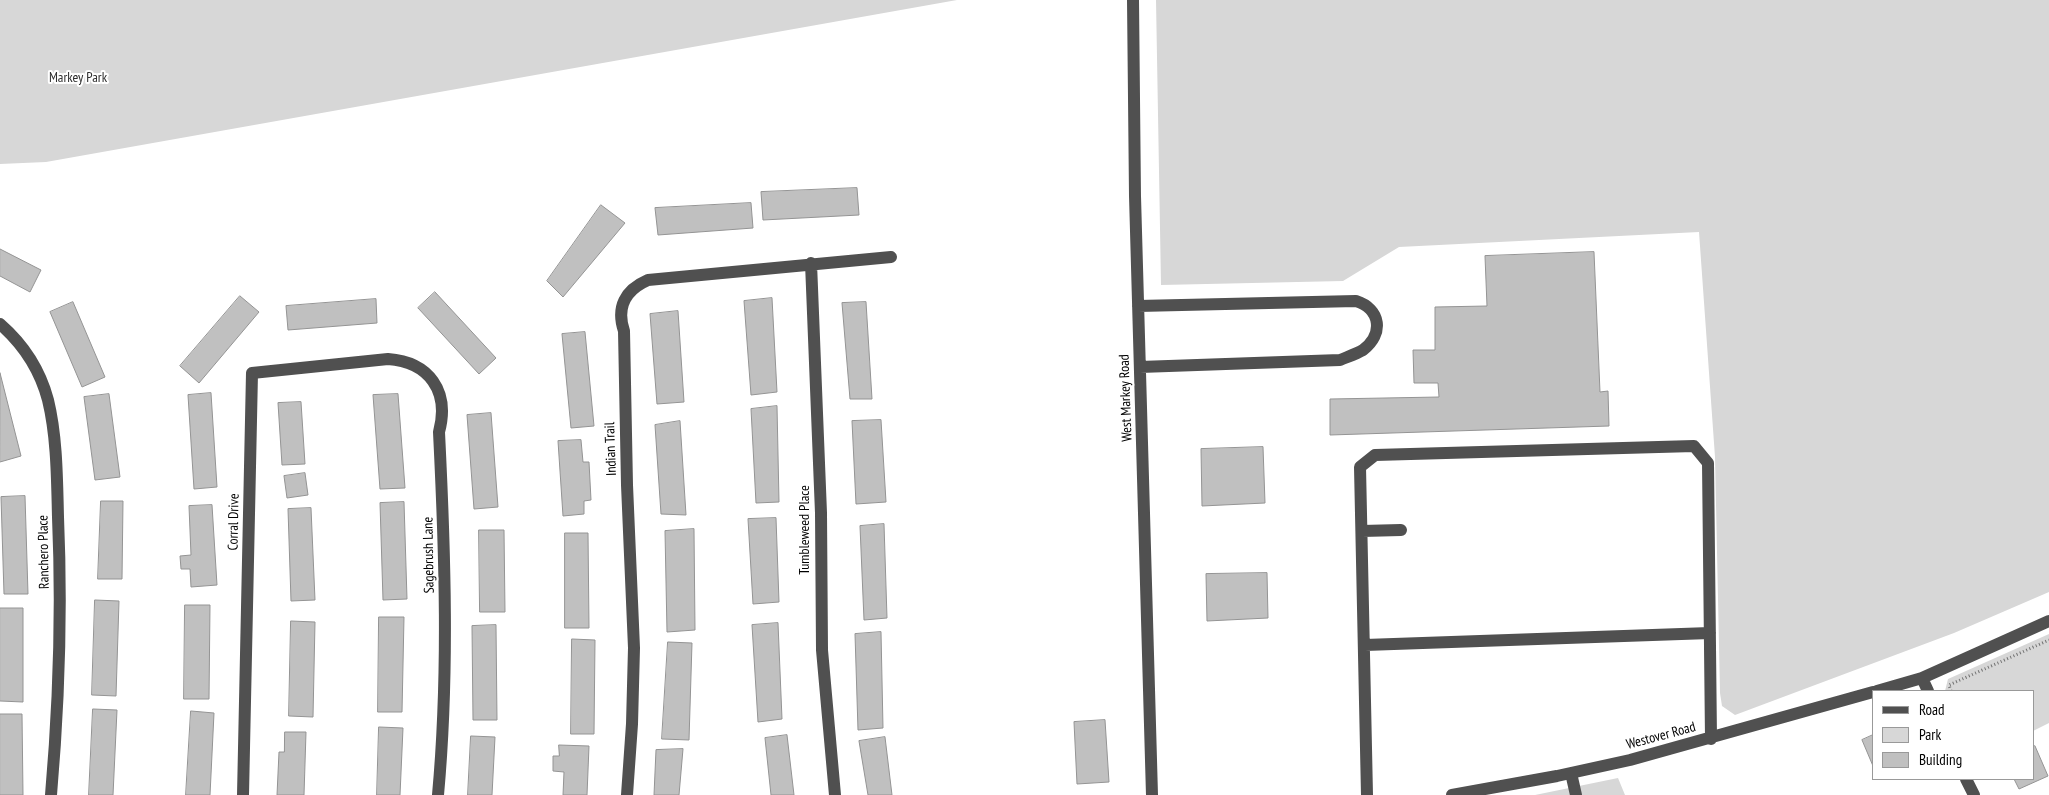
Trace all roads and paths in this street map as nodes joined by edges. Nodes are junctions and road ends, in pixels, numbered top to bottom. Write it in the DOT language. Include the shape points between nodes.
graph roads {
  1 [pos="1133,0"];
  2 [pos="891,257"];
  3 [pos="811,264"];
  4 [pos="1138,306"];
  5 [pos="0,324"];
  6 [pos="375,360"];
  7 [pos="1140,367"];
  8 [pos="1401,530"];
  9 [pos="1362,531"];
  10 [pos="2049,621"];
  11 [pos="1710,633"];
  12 [pos="2049,640"];
  13 [pos="1365,645"];
  14 [pos="1922,678"];
  15 [pos="1880,690"];
  16 [pos="1928,690"];
  17 [pos="1951,690"];
  18 [pos="1872,692"];
  19 [pos="1711,739"];
  20 [pos="1571,773"];
  21 [pos="1966,780"];
  22 [pos="51,795"];
  23 [pos="243,795"];
  24 [pos="438,795"];
  25 [pos="627,795"];
  26 [pos="835,795"];
  27 [pos="1152,795"];
  28 [pos="1367,795"];
  29 [pos="1452,795"];
  30 [pos="1576,795"];
  31 [pos="1974,795"];
  1 -- 4 [label="street, West Markey Road"];
  2 -- 3 [label="street, Indian Trail"];
  3 -- 25 [label="street, Indian Trail" via="648,280 636,285 624,299 620,320 624,331 626,485 634,648"];
  3 -- 26 [label="street, Tumbleweed Place" via="821,513 822,650"];
  4 -- 7 [label="street, West Markey Road"];
  4 -- 7 [label="street" via="1356,301 1367,305 1377,319 1376,333 1363,350 1340,360"];
  5 -- 22 [label="street, Ranchero Place" via="26,351 39,374 52,420 60,632"];
  6 -- 23 [label="street, Corral Drive" via="252,373"];
  6 -- 24 [label="street, Sagebrush Lane" via="402,360 418,366 429,376 442,402 439,432 445,615"];
  7 -- 27 [label="street, West Markey Road"];
  8 -- 9 [label="street"];
  9 -- 11 [label="street" via="1360,467 1375,455 1694,446 1708,463"];
  9 -- 13 [label="street"];
  10 -- 14 [label="street"];
  11 -- 13 [label="street"];
  11 -- 19 [label="street"];
  12 -- 17 [label="path" via="1949,685"];
  13 -- 28 [label="street"];
  14 -- 15 [label="street"];
  14 -- 16 [label="street"];
  18 -- 19 [label="street, Westover Road"];
  19 -- 20 [label="street, Westover Road"];
  20 -- 29 [label="street, Westover Road"];
  20 -- 30 [label="street"];
  21 -- 31 [label="street"];
}
